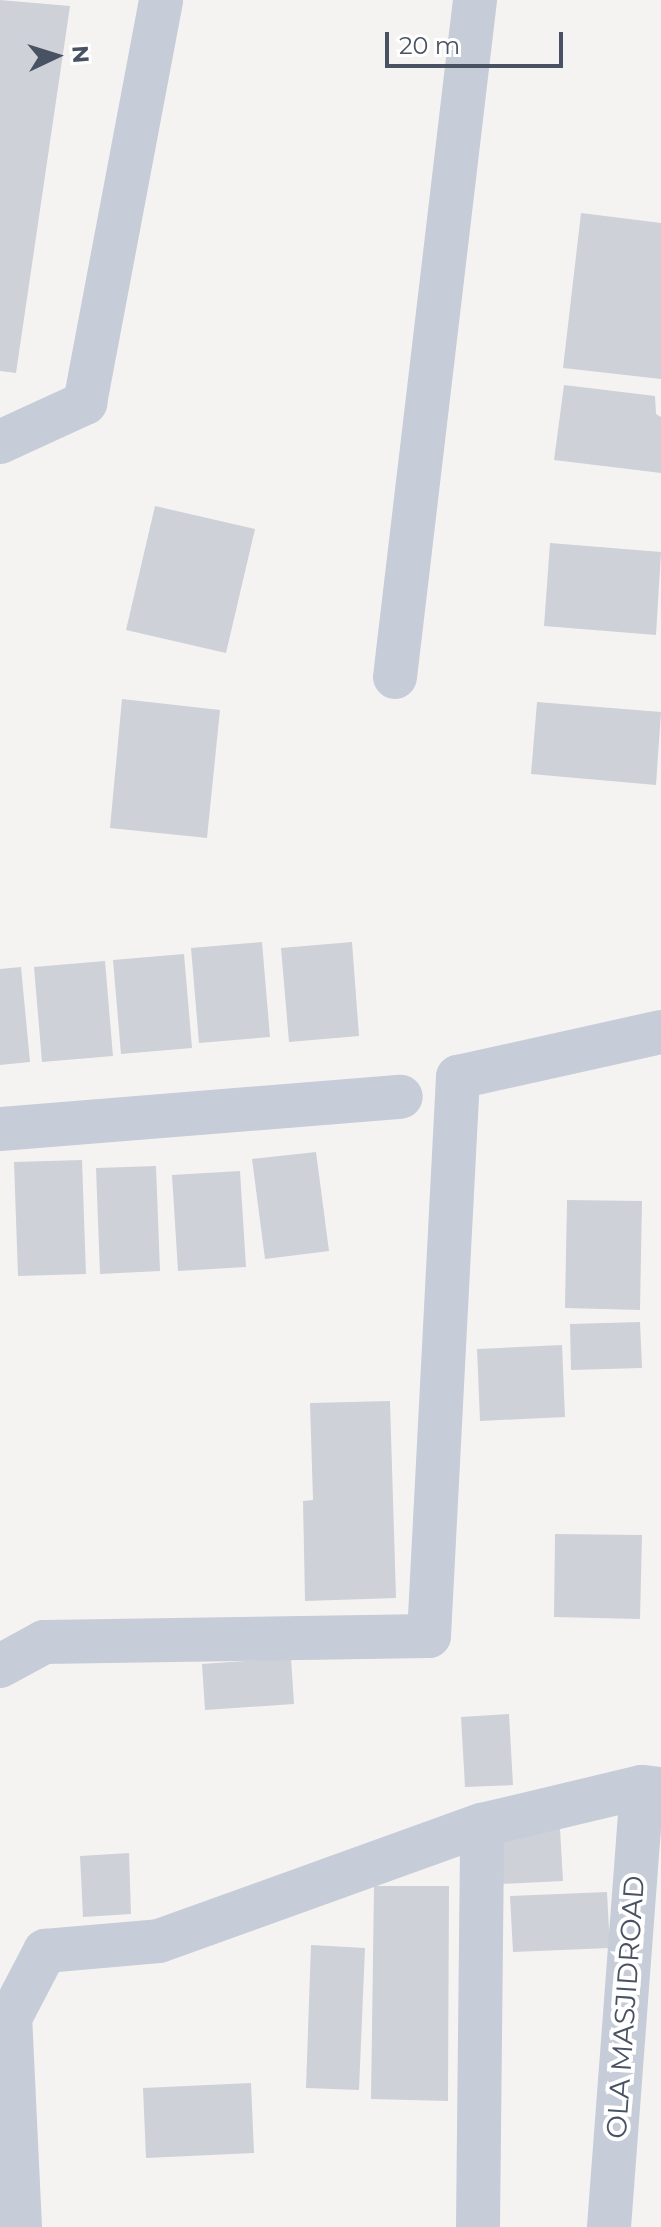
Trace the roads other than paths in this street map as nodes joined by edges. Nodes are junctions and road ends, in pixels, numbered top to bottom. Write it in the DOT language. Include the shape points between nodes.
graph roads {
  1 [pos="161,0"];
  2 [pos="475,0"];
  3 [pos="0,442"];
  4 [pos="395,677"];
  5 [pos="661,1032"];
  6 [pos="401,1097"];
  7 [pos="0,1129"];
  8 [pos="0,1666"];
  9 [pos="652,1788"];
  10 [pos="482,1825"];
  11 [pos="10,2001"];
  12 [pos="20,2227"];
  13 [pos="478,2227"];
  14 [pos="609,2227"];
  1 -- 3 [label="street" via="85,403"];
  2 -- 4 [label="street"];
  5 -- 8 [label="street" via="458,1077 429,1636 44,1642"];
  6 -- 7 [label="street"];
  9 -- 10 [label="street"];
  9 -- 14 [label="street, OLA MASJIDROAD"];
  10 -- 11 [label="street" via="159,1941 45,1951"];
  10 -- 13 [label="street"];
  11 -- 12 [label="street"];
}
